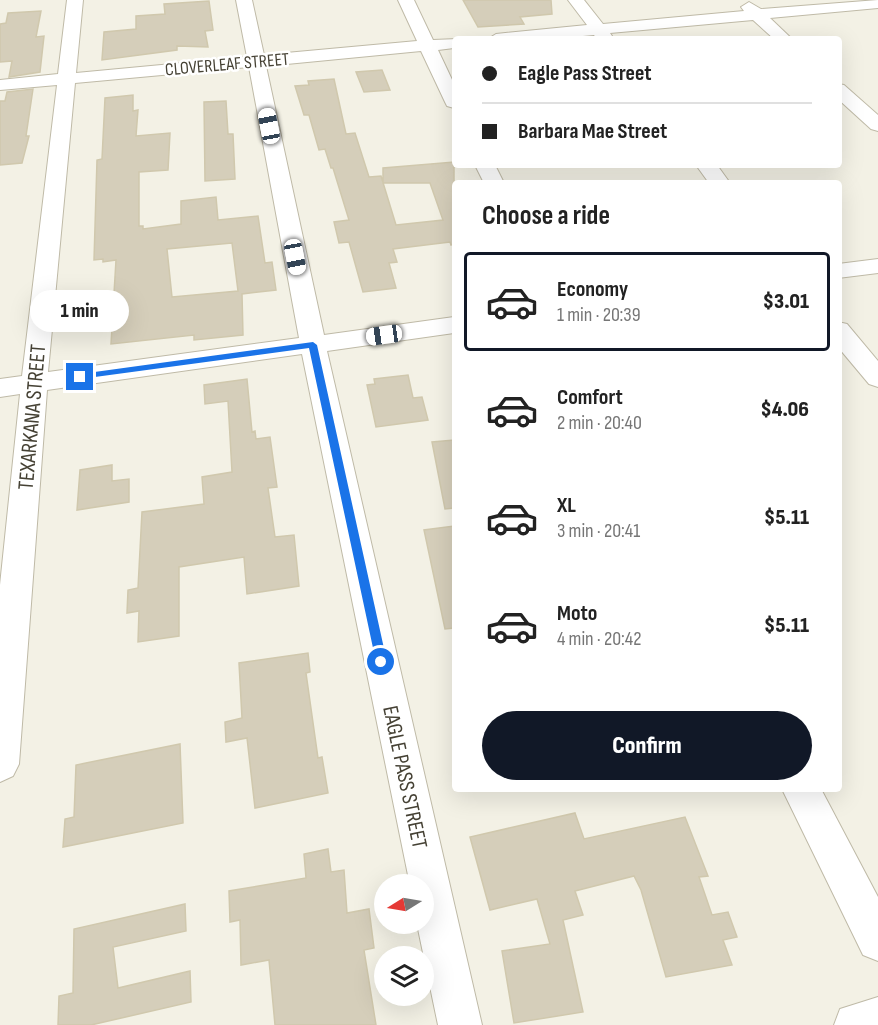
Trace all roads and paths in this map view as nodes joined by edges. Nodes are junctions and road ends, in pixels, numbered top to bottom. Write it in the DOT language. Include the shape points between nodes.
graph roads {
  1 [pos="75,0"];
  2 [pos="244,0"];
  3 [pos="406,0"];
  4 [pos="576,0"];
  5 [pos="742,0"];
  6 [pos="878,3"];
  7 [pos="757,14"];
  8 [pos="602,35"];
  9 [pos="576,36"];
  10 [pos="781,36"];
  11 [pos="452,43"];
  12 [pos="427,45"];
  13 [pos="256,61"];
  14 [pos="66,79"];
  15 [pos="0,85"];
  16 [pos="842,93"];
  17 [pos="452,98"];
  18 [pos="878,125"];
  19 [pos="708,168"];
  20 [pos="718,180"];
  21 [pos="878,266"];
  22 [pos="842,270"];
  23 [pos="452,325"];
  24 [pos="842,335"];
  25 [pos="313,345"];
  26 [pos="878,378"];
  27 [pos="34,383"];
  28 [pos="0,388"];
  29 [pos="0,764"];
  30 [pos="803,792"];
  31 [pos="878,940"];
  32 [pos="878,1019"];
  33 [pos="460,1025"];
  34 [pos="856,1025"];
  1 -- 14 [label="street, TEXARKANA STREET"];
  2 -- 13 [label="street, EAGLE PASS STREET"];
  3 -- 12 [label="street"];
  4 -- 8 [label="street"];
  5 -- 7 [label="street"];
  6 -- 7 [label="street"];
  7 -- 8 [label="street"];
  7 -- 10 [label="street"];
  8 -- 9 [label="street"];
  11 -- 12 [label="street, CLOVERLEAF STREET"];
  12 -- 13 [label="street, CLOVERLEAF STREET"];
  12 -- 17 [label="street"];
  13 -- 14 [label="street, CLOVERLEAF STREET"];
  13 -- 25 [label="street, EAGLE PASS STREET"];
  14 -- 15 [label="street, CLOVERLEAF STREET"];
  14 -- 27 [label="street, TEXARKANA STREET"];
  16 -- 18 [label="street"];
  19 -- 20 [label="street"];
  21 -- 22 [label="street"];
  23 -- 25 [label="street"];
  24 -- 26 [label="street"];
  25 -- 27 [label="street"];
  25 -- 33 [label="street, EAGLE PASS STREET"];
  27 -- 28 [label="street"];
  27 -- 29 [label="street, TEXARKANA STREET"];
  30 -- 31 [label="street"];
  32 -- 34 [label="street"];
}
